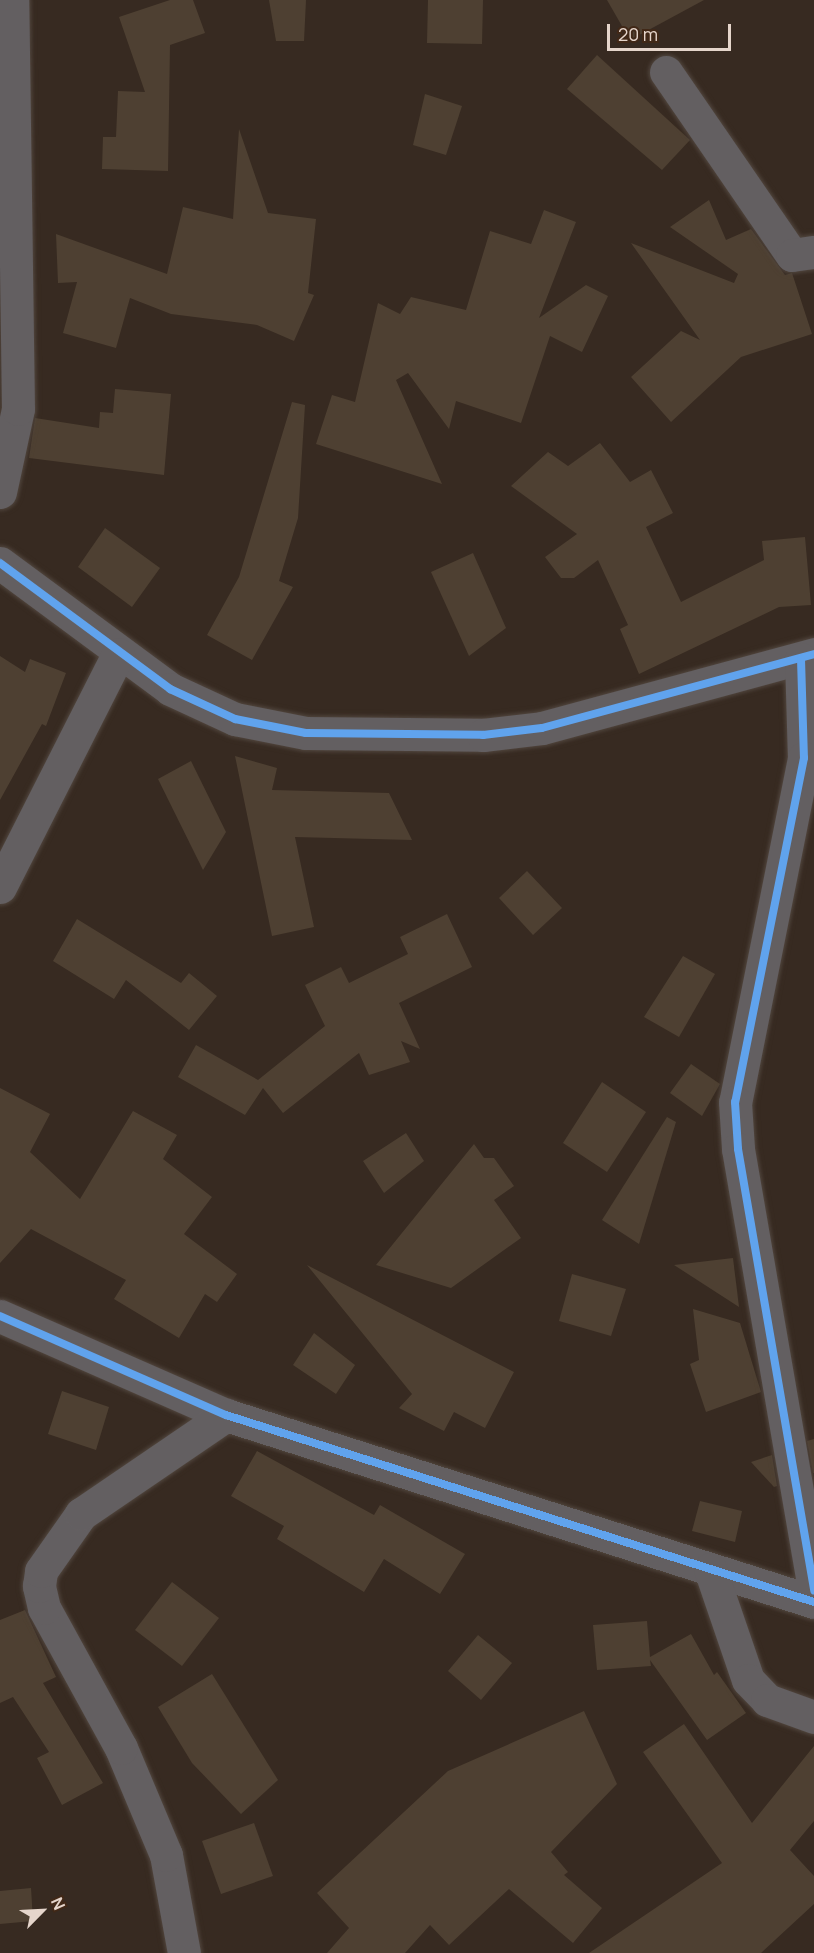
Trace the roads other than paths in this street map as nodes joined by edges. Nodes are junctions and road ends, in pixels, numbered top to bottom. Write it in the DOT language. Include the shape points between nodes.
graph roads {
  1 [pos="12,0"];
  2 [pos="666,72"];
  3 [pos="814,252"];
  4 [pos="0,492"];
  5 [pos="0,563"];
  6 [pos="118,654"];
  7 [pos="808,657"];
  8 [pos="0,887"];
  9 [pos="0,1316"];
  10 [pos="226,1415"];
  11 [pos="710,1569"];
  12 [pos="814,1590"];
  13 [pos="814,1602"];
  14 [pos="814,1718"];
  15 [pos="184,1953"];
  1 -- 4 [label="street" via="18,409"];
  2 -- 3 [label="street" via="792,255"];
  5 -- 6 [label="street"];
  6 -- 7 [label="street" via="170,689 235,718 306,733 459,734 542,728"];
  6 -- 8 [label="street"];
  7 -- 12 [label="street" via="804,758 735,1102 738,1149"];
  9 -- 10 [label="street"];
  10 -- 11 [label="street"];
  10 -- 15 [label="street" via="81,1514 41,1571 39,1586 44,1608 121,1748 166,1855"];
  11 -- 13 [label="street"];
  11 -- 14 [label="street" via="748,1680 767,1700"];
}
